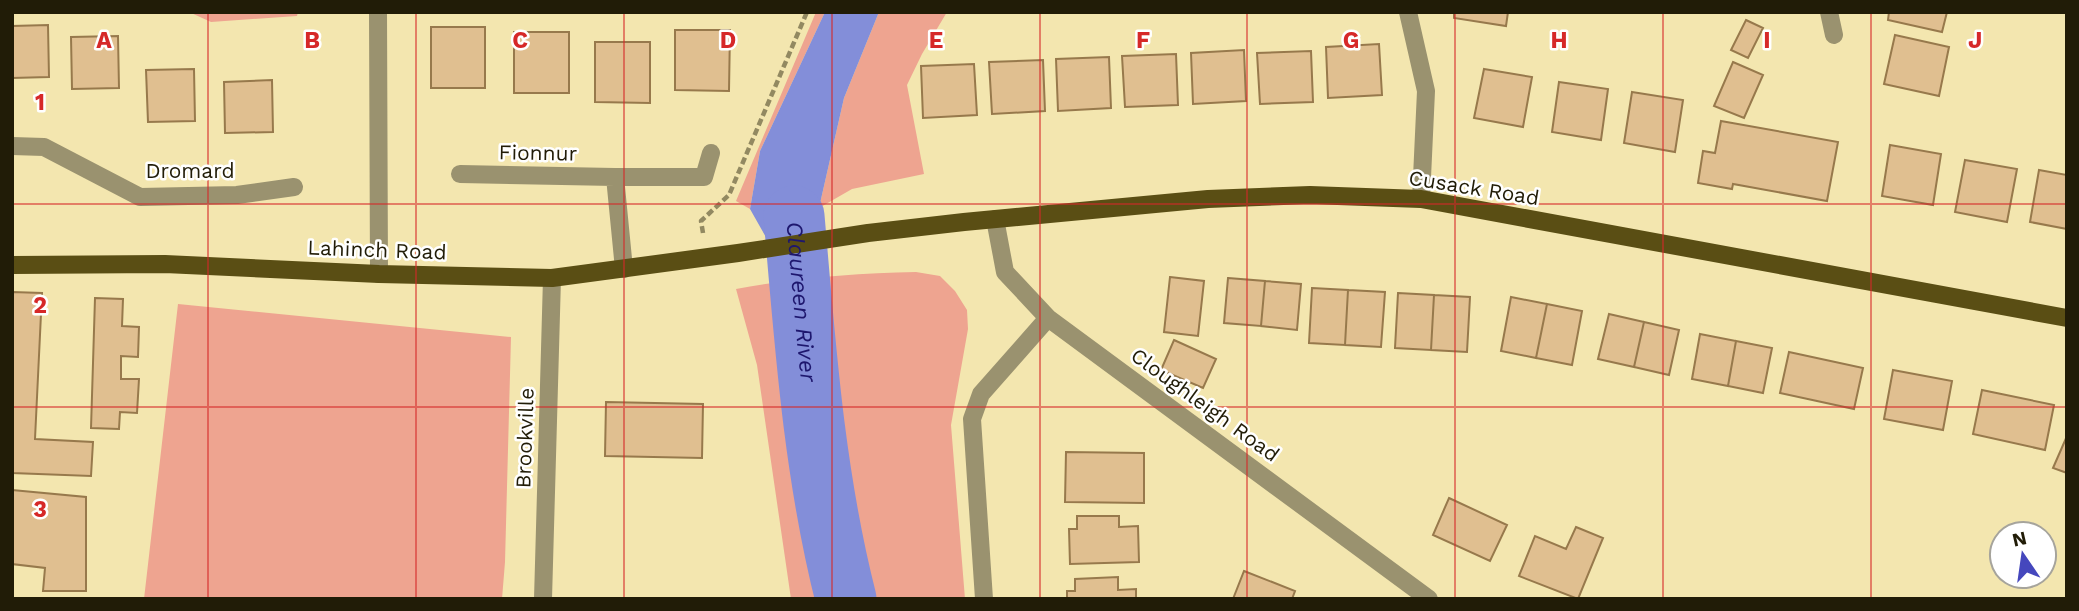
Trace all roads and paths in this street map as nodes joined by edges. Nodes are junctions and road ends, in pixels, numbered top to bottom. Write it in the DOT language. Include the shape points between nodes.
graph roads {
  1 [pos="378,12"];
  2 [pos="807,12"];
  3 [pos="1408,12"];
  4 [pos="1829,12"];
  5 [pos="1834,35"];
  6 [pos="12,146"];
  7 [pos="711,153"];
  8 [pos="460,174"];
  9 [pos="615,177"];
  10 [pos="295,187"];
  11 [pos="1421,199"];
  12 [pos="995,219"];
  13 [pos="738,253"];
  14 [pos="705,258"];
  15 [pos="12,265"];
  16 [pos="624,269"];
  17 [pos="379,274"];
  18 [pos="552,278"];
  19 [pos="1048,318"];
  20 [pos="2067,318"];
  21 [pos="543,599"];
  22 [pos="984,599"];
  23 [pos="1429,599"];
  1 -- 17 [label="street"];
  2 -- 14 [label="path" via="729,195 701,221"];
  3 -- 11 [label="street" via="1426,91"];
  4 -- 5 [label="street"];
  6 -- 10 [label="street, Dromard" via="44,146 140,197 237,195"];
  7 -- 9 [label="street, Fionnur" via="704,177"];
  8 -- 9 [label="street, Fionnur"];
  9 -- 16 [label="street"];
  11 -- 12 [label="main road, Cusack Road" via="1310,195 1208,199"];
  11 -- 20 [label="main road, Cusack Road"];
  12 -- 13 [label="main road, Cusack Road"];
  12 -- 19 [label="street, Cloughleigh Road" via="1005,272"];
  13 -- 14 [label="main road, Lahinch Road"];
  14 -- 16 [label="main road, Lahinch Road"];
  15 -- 17 [label="main road, Lahinch Road" via="164,264"];
  16 -- 18 [label="main road, Lahinch Road"];
  17 -- 18 [label="main road, Lahinch Road"];
  18 -- 21 [label="street, Brookville"];
  19 -- 22 [label="street" via="981,394 971,419"];
  19 -- 23 [label="street, Cloughleigh Road"];
}
